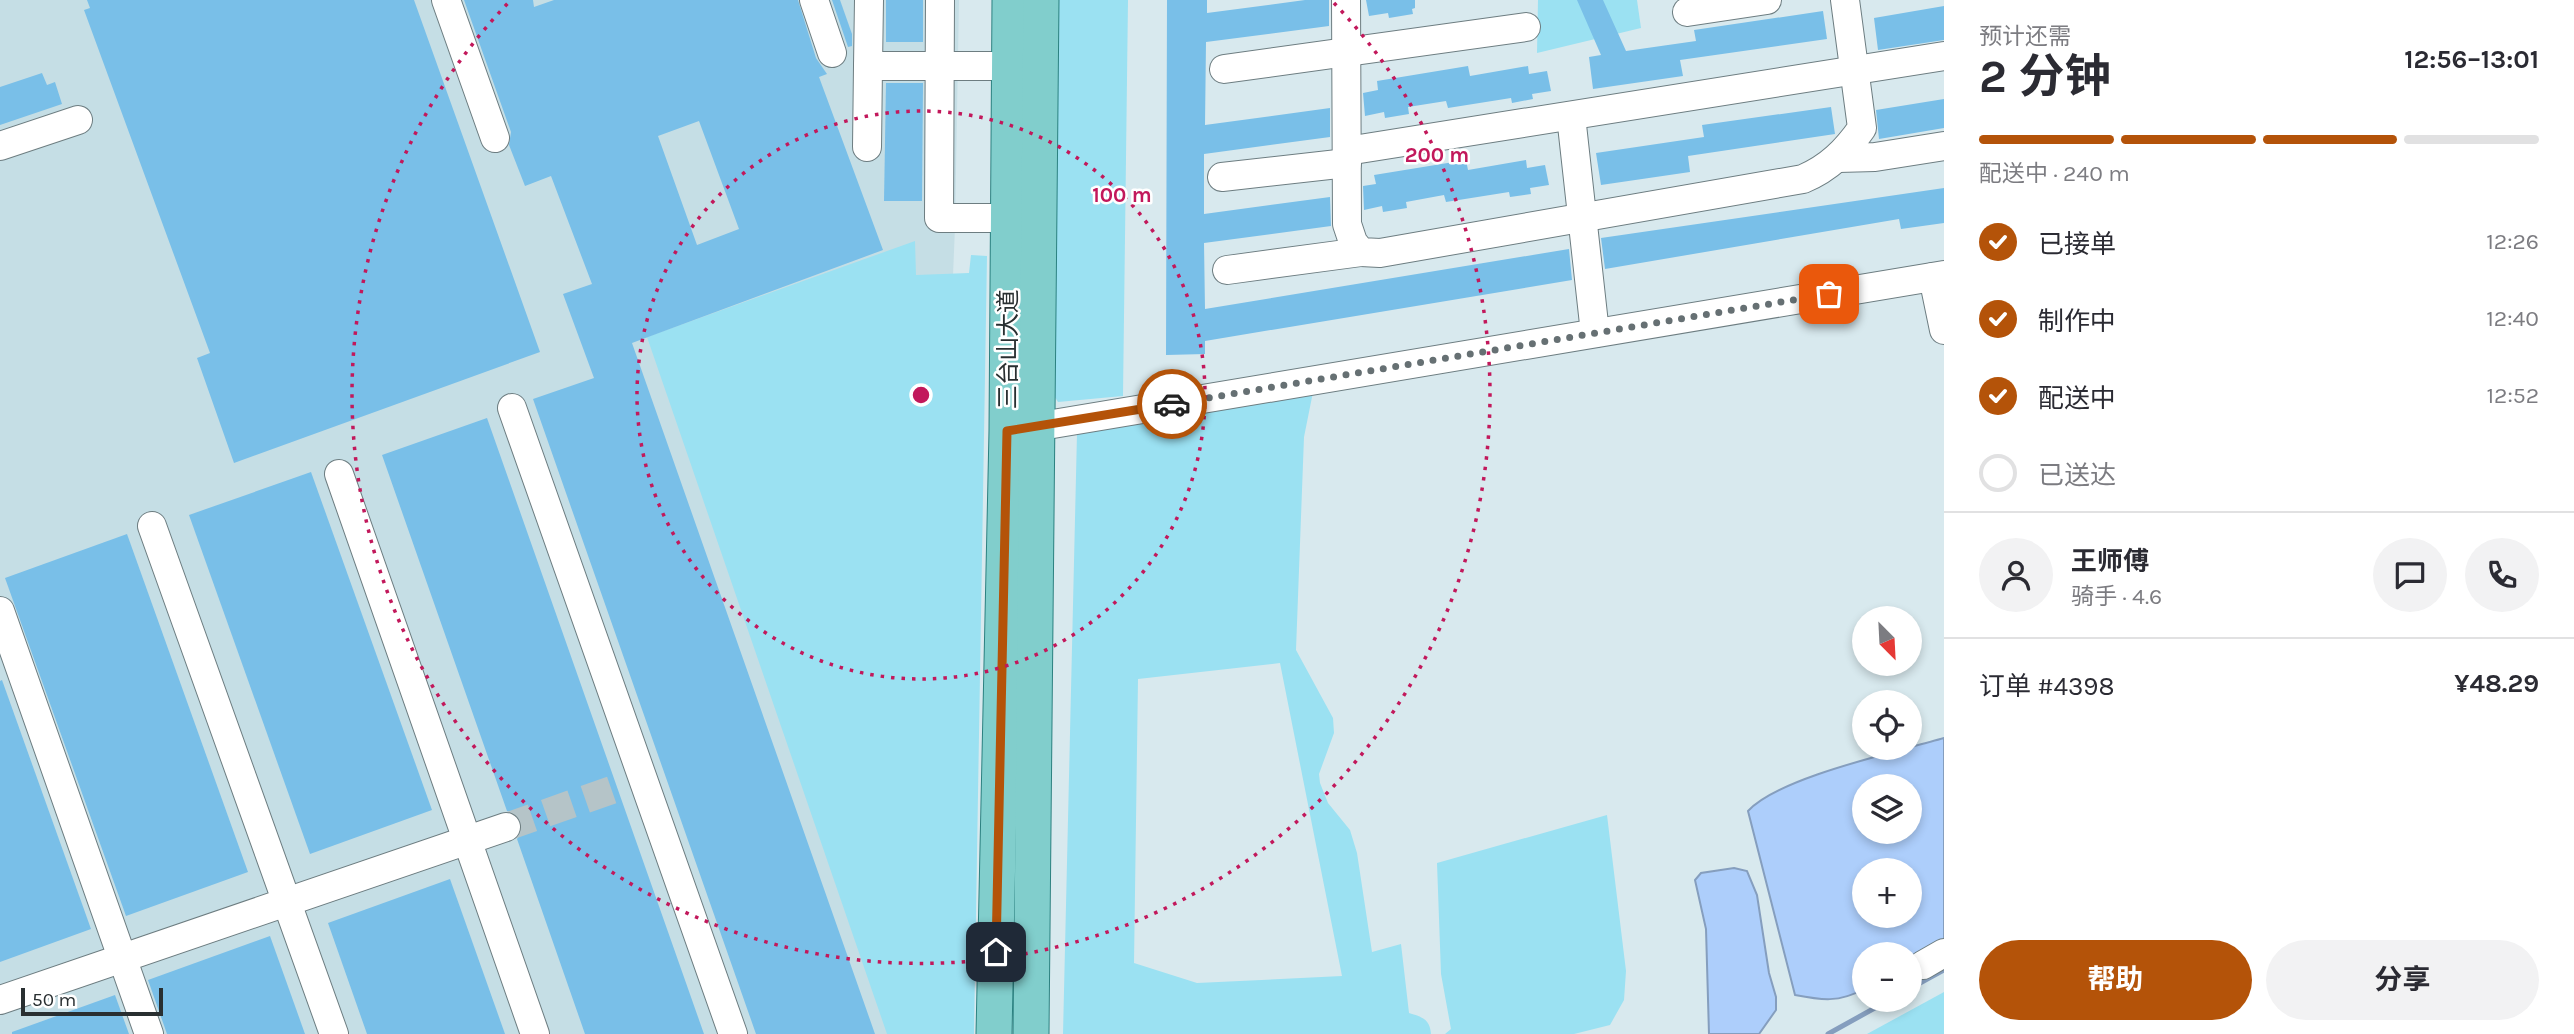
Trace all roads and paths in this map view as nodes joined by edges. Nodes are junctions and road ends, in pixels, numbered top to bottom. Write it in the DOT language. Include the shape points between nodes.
graph roads {
  1 [pos="446,0"];
  2 [pos="814,0"];
  3 [pos="869,0"];
  4 [pos="940,0"];
  5 [pos="1010,0"];
  6 [pos="1041,0"];
  7 [pos="1346,0"];
  8 [pos="1767,0"];
  9 [pos="1845,0"];
  10 [pos="1687,12"];
  11 [pos="1526,27"];
  12 [pos="832,52"];
  13 [pos="1346,52"];
  14 [pos="1944,56"];
  15 [pos="868,66"];
  16 [pos="1025,66"];
  17 [pos="940,67"];
  18 [pos="1224,69"];
  19 [pos="1854,70"];
  20 [pos="1571,116"];
  21 [pos="78,120"];
  22 [pos="495,138"];
  23 [pos="0,146"];
  24 [pos="1944,146"];
  25 [pos="867,148"];
  26 [pos="1347,157"];
  27 [pos="1838,158"];
  28 [pos="1222,177"];
  29 [pos="1024,218"];
  30 [pos="1582,218"];
  31 [pos="1362,252"];
  32 [pos="1227,270"];
  33 [pos="1939,276"];
  34 [pos="1944,330"];
  35 [pos="1595,333"];
  36 [pos="512,408"];
  37 [pos="1022,429"];
  38 [pos="338,474"];
  39 [pos="152,526"];
  40 [pos="0,611"];
  41 [pos="506,827"];
  42 [pos="467,840"];
  43 [pos="286,902"];
  44 [pos="122,958"];
  45 [pos="0,1000"];
  46 [pos="149,1034"];
  47 [pos="334,1034"];
  48 [pos="535,1034"];
  49 [pos="733,1034"];
  50 [pos="994,1034"];
  51 [pos="1031,1034"];
  1 -- 22 [label="street"];
  2 -- 12 [label="street"];
  3 -- 15 [label="street"];
  4 -- 17 [label="street"];
  5 -- 16 [label="main road, 三台山大道"];
  6 -- 16 [label="main road, 三台山大道"];
  7 -- 13 [label="street"];
  8 -- 10 [label="street"];
  9 -- 19 [label="street"];
  11 -- 13 [label="street"];
  13 -- 18 [label="street"];
  13 -- 26 [label="street"];
  14 -- 19 [label="street"];
  15 -- 17 [label="street"];
  15 -- 25 [label="street"];
  16 -- 17 [label="street"];
  16 -- 29 [label="main road, 三台山大道"];
  17 -- 29 [label="street" via="939,218"];
  19 -- 20 [label="street"];
  19 -- 27 [label="street" via="1862,128"];
  20 -- 26 [label="street"];
  20 -- 30 [label="street"];
  21 -- 23 [label="street"];
  24 -- 27 [label="street"];
  26 -- 28 [label="street"];
  26 -- 31 [label="street" via="1347,224"];
  27 -- 30 [label="street" via="1803,179"];
  29 -- 37 [label="main road, 三台山大道"];
  30 -- 31 [label="street" via="1381,253"];
  30 -- 35 [label="street"];
  31 -- 32 [label="street"];
  33 -- 34 [label="street"];
  33 -- 35 [label="street"];
  35 -- 37 [label="street"];
  36 -- 49 [label="street" via="631,783"];
  37 -- 50 [label="main road, 三台山大道"];
  37 -- 51 [label="main road, 三台山大道"];
  38 -- 42 [label="street"];
  39 -- 43 [label="street"];
  40 -- 44 [label="street"];
  41 -- 42 [label="street"];
  42 -- 43 [label="street"];
  42 -- 48 [label="street"];
  43 -- 44 [label="street"];
  43 -- 47 [label="street"];
  44 -- 45 [label="street"];
  44 -- 46 [label="street"];
}
